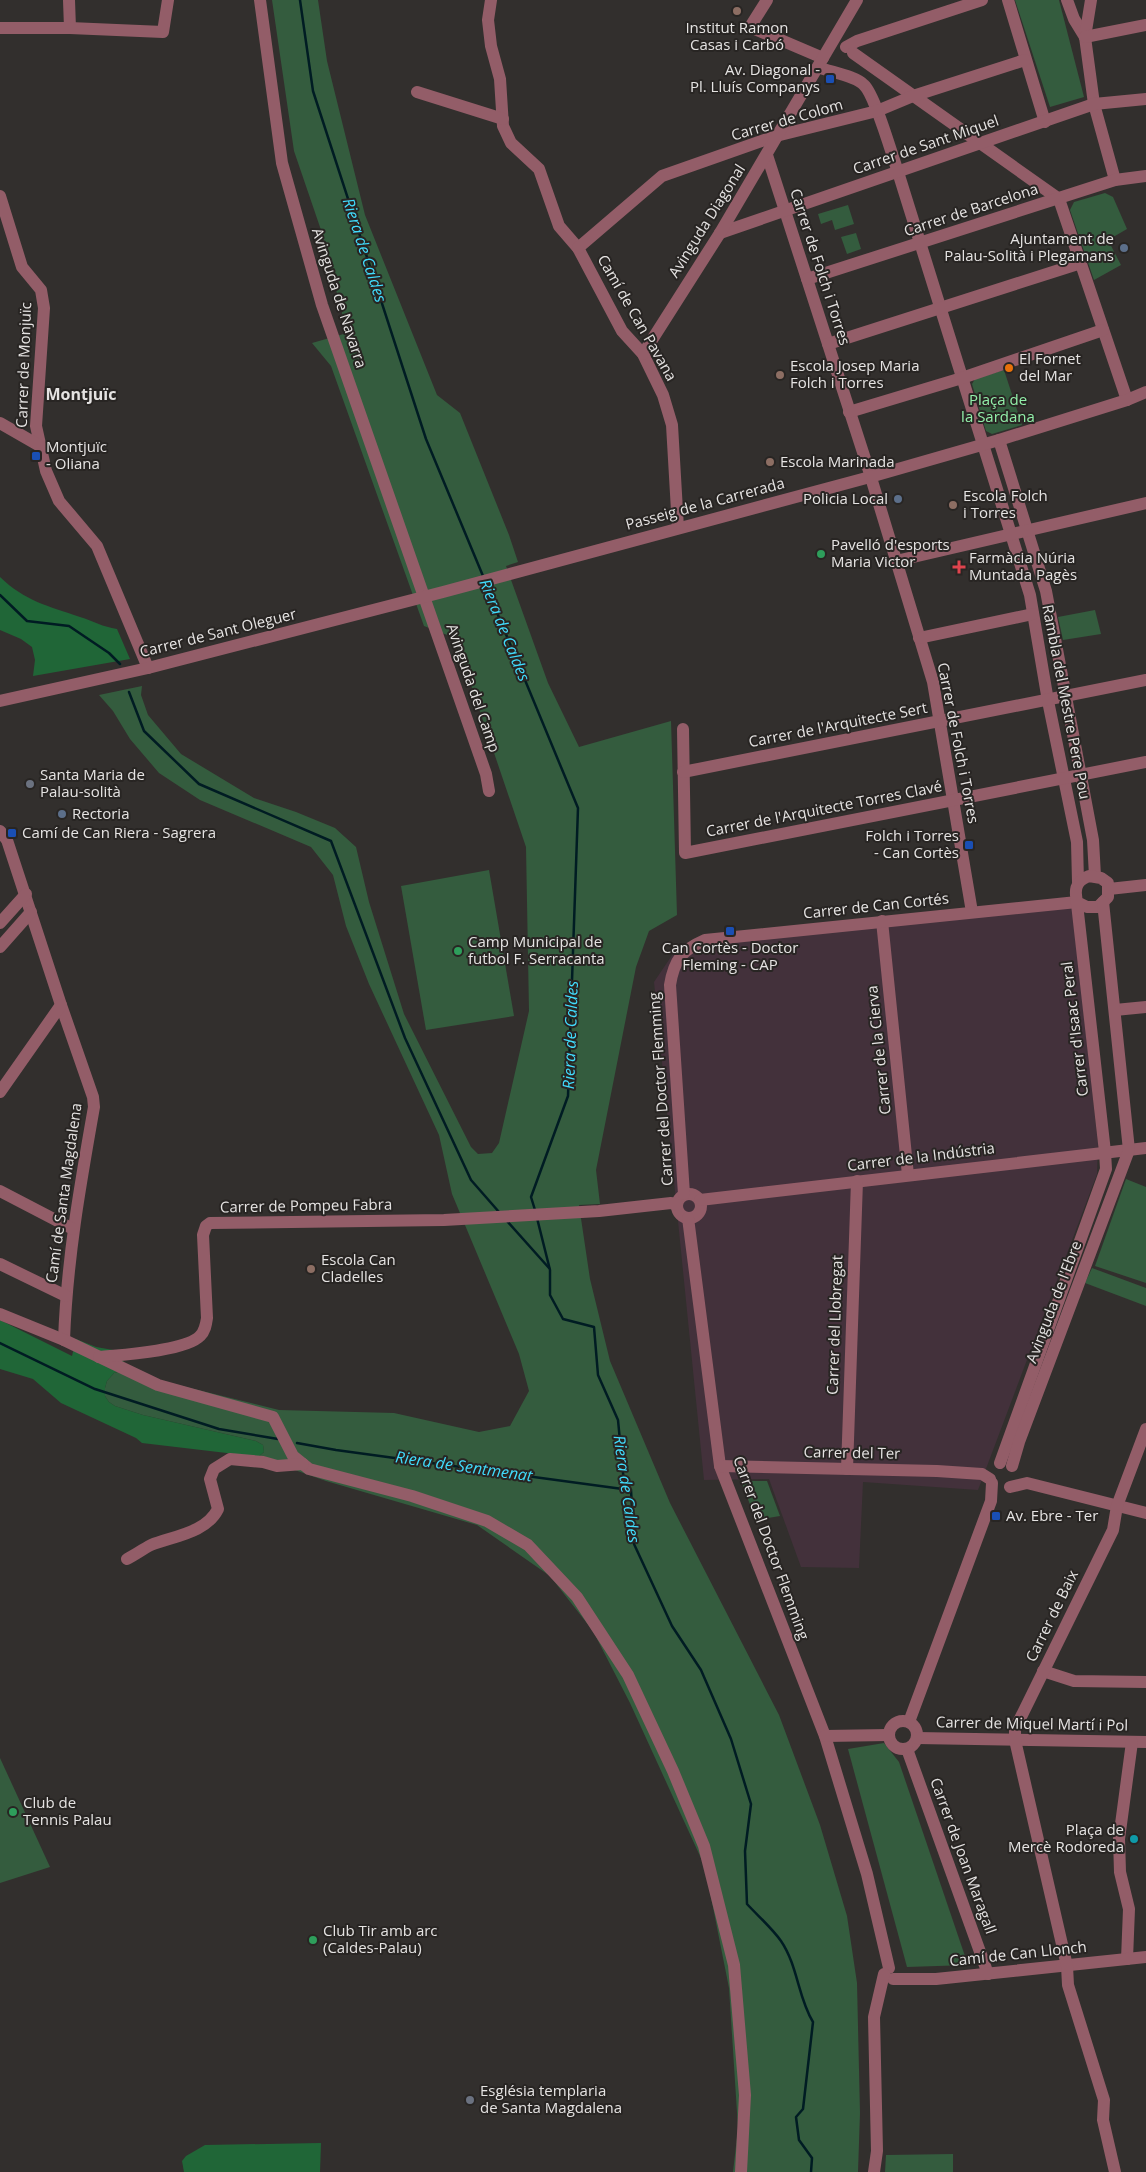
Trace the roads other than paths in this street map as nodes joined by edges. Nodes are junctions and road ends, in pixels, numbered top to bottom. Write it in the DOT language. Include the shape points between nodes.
graph roads {
  1 [pos="70,0"];
  2 [pos="168,0"];
  3 [pos="260,0"];
  4 [pos="491,0"];
  5 [pos="767,0"];
  6 [pos="857,0"];
  7 [pos="982,0"];
  8 [pos="1008,0"];
  9 [pos="1067,0"];
  10 [pos="1091,0"];
  11 [pos="1146,25"];
  12 [pos="0,28"];
  13 [pos="70,28"];
  14 [pos="1086,36"];
  15 [pos="834,39"];
  16 [pos="849,50"];
  17 [pos="1025,60"];
  18 [pos="821,63"];
  19 [pos="845,75"];
  20 [pos="417,92"];
  21 [pos="913,96"];
  22 [pos="1146,99"];
  23 [pos="1094,104"];
  24 [pos="877,111"];
  25 [pos="503,119"];
  26 [pos="1044,122"];
  27 [pos="776,136"];
  28 [pos="981,143"];
  29 [pos="766,154"];
  30 [pos="898,172"];
  31 [pos="1146,176"];
  32 [pos="1115,180"];
  33 [pos="0,196"];
  34 [pos="1059,199"];
  35 [pos="785,209"];
  36 [pos="720,233"];
  37 [pos="919,244"];
  38 [pos="578,248"];
  39 [pos="1081,263"];
  40 [pos="807,279"];
  41 [pos="939,308"];
  42 [pos="1104,330"];
  43 [pos="828,344"];
  44 [pos="643,354"];
  45 [pos="962,378"];
  46 [pos="1146,392"];
  47 [pos="1127,400"];
  48 [pos="849,412"];
  49 [pos="0,423"];
  50 [pos="999,440"];
  51 [pos="982,445"];
  52 [pos="40,446"];
  53 [pos="870,477"];
  54 [pos="1146,503"];
  55 [pos="678,528"];
  56 [pos="1026,530"];
  57 [pos="1010,534"];
  58 [pos="896,561"];
  59 [pos="443,592"];
  60 [pos="424,596"];
  61 [pos="1033,614"];
  62 [pos="919,638"];
  63 [pos="148,668"];
  64 [pos="1146,680"];
  65 [pos="1065,697"];
  66 [pos="0,701"];
  67 [pos="1048,701"];
  68 [pos="940,722"];
  69 [pos="683,729"];
  70 [pos="1146,762"];
  71 [pos="683,772"];
  72 [pos="1080,776"];
  73 [pos="1064,780"];
  74 [pos="489,791"];
  75 [pos="953,801"];
  76 [pos="0,831"];
  77 [pos="1095,876"];
  78 [pos="1078,882"];
  79 [pos="1146,885"];
  80 [pos="1109,889"];
  81 [pos="26,894"];
  82 [pos="1077,902"];
  83 [pos="1102,902"];
  84 [pos="31,912"];
  85 [pos="972,912"];
  86 [pos="882,921"];
  87 [pos="0,923"];
  88 [pos="0,947"];
  89 [pos="682,954"];
  90 [pos="61,1005"];
  91 [pos="1146,1007"];
  92 [pos="1115,1010"];
  93 [pos="0,1092"];
  94 [pos="1146,1148"];
  95 [pos="1129,1150"];
  96 [pos="1105,1152"];
  97 [pos="908,1175"];
  98 [pos="857,1181"];
  99 [pos="0,1191"];
  100 [pos="681,1200"];
  101 [pos="700,1200"];
  102 [pos="688,1218"];
  103 [pos="73,1228"];
  104 [pos="0,1264"];
  105 [pos="66,1296"];
  106 [pos="0,1314"];
  107 [pos="64,1340"];
  108 [pos="99,1357"];
  109 [pos="1146,1429"];
  110 [pos="302,1464"];
  111 [pos="720,1466"];
  112 [pos="847,1469"];
  113 [pos="999,1476"];
  114 [pos="1116,1506"];
  115 [pos="1146,1512"];
  116 [pos="127,1559"];
  117 [pos="1043,1671"];
  118 [pos="1146,1682"];
  119 [pos="909,1722"];
  120 [pos="888,1735"];
  121 [pos="825,1736"];
  122 [pos="917,1738"];
  123 [pos="1015,1740"];
  124 [pos="1132,1742"];
  125 [pos="1146,1742"];
  126 [pos="907,1749"];
  127 [pos="1146,1957"];
  128 [pos="1127,1959"];
  129 [pos="1067,1966"];
  130 [pos="889,1974"];
  131 [pos="988,1974"];
  132 [pos="741,2172"];
  133 [pos="874,2172"];
  134 [pos="1115,2172"];
  1 -- 13 [label="street"];
  2 -- 13 [label="street" via="163,32"];
  3 -- 60 [label="street, Avinguda de Navarra" via="282,163 322,305"];
  4 -- 25 [label="street, Camí de Can Pavana" via="488,20 500,79"];
  5 -- 18 [label="street, Rambla del Mestre Pere Pou" via="750,27"];
  6 -- 15 [label="street, Avinguda Diagonal"];
  7 -- 16 [label="street" via="857,41"];
  8 -- 17 [label="street"];
  9 -- 14 [label="street" via="1074,19"];
  10 -- 14 [label="street"];
  11 -- 14 [label="street"];
  12 -- 13 [label="street"];
  14 -- 23 [label="street"];
  15 -- 16 [label="street"];
  15 -- 18 [label="street, Avinguda Diagonal"];
  16 -- 19 [label="street" via="852,64"];
  16 -- 21 [label="street"];
  17 -- 21 [label="street, Carrer de Colom"];
  17 -- 26 [label="street"];
  18 -- 19 [label="street, Rambla del Mestre Pere Pou" via="836,74"];
  18 -- 27 [label="street, Avinguda Diagonal"];
  19 -- 24 [label="street, Rambla del Mestre Pere Pou" via="865,85"];
  20 -- 25 [label="street"];
  21 -- 24 [label="street, Carrer de Colom"];
  21 -- 28 [label="street"];
  22 -- 23 [label="street, Carrer de Sant Miquel"];
  23 -- 26 [label="street, Carrer de Sant Miquel"];
  23 -- 32 [label="street"];
  24 -- 27 [label="street, Carrer de Colom"];
  24 -- 30 [label="street, Rambla del Mestre Pere Pou"];
  25 -- 38 [label="street, Camí de Can Pavana" via="511,143 539,169 559,226"];
  26 -- 28 [label="street, Carrer de Sant Miquel"];
  27 -- 29 [label="street, Avinguda Diagonal"];
  27 -- 38 [label="street, Carrer de Colom" via="662,176"];
  28 -- 30 [label="street, Carrer de Sant Miquel"];
  28 -- 34 [label="street"];
  29 -- 35 [label="street, Carrer de Folch i Torres"];
  29 -- 36 [label="street, Avinguda Diagonal"];
  30 -- 35 [label="street, Carrer de Sant Miquel"];
  30 -- 37 [label="street, Rambla del Mestre Pere Pou"];
  31 -- 32 [label="street, Carrer de Barcelona"];
  32 -- 34 [label="street, Carrer de Barcelona"];
  33 -- 52 [label="street, Carrer de Monjuïc" via="22,267 42,290 44,308 36,426"];
  34 -- 37 [label="street, Carrer de Barcelona"];
  34 -- 39 [label="street"];
  35 -- 36 [label="street, Carrer de Sant Miquel"];
  35 -- 40 [label="street, Carrer de Folch i Torres"];
  36 -- 44 [label="street, Avinguda Diagonal"];
  37 -- 40 [label="street, Carrer de Barcelona"];
  37 -- 41 [label="street, Rambla del Mestre Pere Pou"];
  38 -- 44 [label="street, Camí de Can Pavana" via="622,331"];
  39 -- 41 [label="street"];
  39 -- 42 [label="street"];
  40 -- 43 [label="street, Carrer de Folch i Torres"];
  41 -- 43 [label="street"];
  41 -- 45 [label="street, Rambla del Mestre Pere Pou"];
  42 -- 45 [label="street"];
  42 -- 47 [label="street"];
  43 -- 48 [label="street, Carrer de Folch i Torres"];
  44 -- 55 [label="street, Camí de Can Pavana" via="663,395 672,425"];
  45 -- 48 [label="street"];
  45 -- 51 [label="street, Rambla del Mestre Pere Pou"];
  46 -- 47 [label="street, Passeig de la Carrerada"];
  47 -- 50 [label="street, Passeig de la Carrerada"];
  48 -- 53 [label="street, Carrer de Folch i Torres"];
  49 -- 52 [label="street"];
  50 -- 51 [label="street, Passeig de la Carrerada"];
  50 -- 56 [label="street, Rambla del Mestre Pere Pou"];
  51 -- 53 [label="street, Passeig de la Carrerada"];
  51 -- 57 [label="street, Rambla del Mestre Pere Pou"];
  52 -- 63 [label="street, Carrer de Monjuïc" via="59,501 97,546"];
  53 -- 55 [label="street, Passeig de la Carrerada"];
  53 -- 58 [label="street, Carrer de Folch i Torres"];
  54 -- 56 [label="street"];
  55 -- 59 [label="street, Passeig de la Carrerada"];
  56 -- 57 [label="street"];
  56 -- 65 [label="street, Rambla del Mestre Pere Pou" via="1046,590"];
  57 -- 58 [label="street"];
  57 -- 61 [label="street, Rambla del Mestre Pere Pou"];
  58 -- 62 [label="street, Carrer de Folch i Torres"];
  59 -- 60 [label="street, Carrer de Sant Oleguer"];
  60 -- 63 [label="street, Carrer de Sant Oleguer"];
  60 -- 74 [label="street, Avinguda del Camp" via="486,774"];
  61 -- 62 [label="street"];
  61 -- 67 [label="street, Rambla del Mestre Pere Pou"];
  62 -- 68 [label="street, Carrer de Folch i Torres" via="933,682"];
  63 -- 66 [label="street, Carrer de Sant Oleguer"];
  64 -- 65 [label="street, Carrer de l'Arquitecte Sert"];
  65 -- 67 [label="street, Carrer de l'Arquitecte Sert"];
  65 -- 72 [label="street, Rambla del Mestre Pere Pou"];
  67 -- 68 [label="street, Carrer de l'Arquitecte Sert"];
  67 -- 73 [label="street, Rambla del Mestre Pere Pou"];
  68 -- 71 [label="street, Carrer de l'Arquitecte Sert"];
  68 -- 75 [label="street, Carrer de Folch i Torres"];
  69 -- 71 [label="street"];
  70 -- 72 [label="street, Carrer de l'Arquitecte Torres Clavé"];
  71 -- 75 [label="street, Carrer de l'Arquitecte Torres Clavé" via="685,853"];
  72 -- 73 [label="street, Carrer de l'Arquitecte Torres Clavé"];
  72 -- 77 [label="street, Rambla del Mestre Pere Pou" via="1093,840"];
  73 -- 75 [label="street, Carrer de l'Arquitecte Torres Clavé"];
  73 -- 78 [label="street, Rambla del Mestre Pere Pou" via="1077,842"];
  75 -- 85 [label="street, Carrer de Folch i Torres"];
  76 -- 81 [label="street, Camí de Santa Magdalena" via="7,840"];
  77 -- 78 [label="street"];
  77 -- 80 [label="street" via="1105,880"];
  78 -- 82 [label="street" via="1075,889"];
  79 -- 80 [label="street"];
  80 -- 83 [label="street" via="1108,897"];
  81 -- 84 [label="street, Camí de Santa Magdalena"];
  81 -- 87 [label="street"];
  82 -- 83 [label="street" via="1093,908"];
  82 -- 85 [label="street, Carrer de Can Cortés"];
  82 -- 96 [label="street, Carrer d'Isaac Peral"];
  83 -- 92 [label="street"];
  84 -- 88 [label="street"];
  84 -- 90 [label="street, Camí de Santa Magdalena"];
  85 -- 86 [label="street, Carrer de Can Cortés"];
  86 -- 89 [label="street, Carrer de Can Cortés" via="705,940"];
  86 -- 97 [label="street, Carrer de la Cierva"];
  89 -- 100 [label="street, Carrer del Doctor Flemming" via="672,968 670,985"];
  90 -- 93 [label="street"];
  90 -- 103 [label="street, Camí de Santa Magdalena" via="94,1107"];
  91 -- 92 [label="street"];
  92 -- 95 [label="street"];
  94 -- 95 [label="street, Carrer de la Indústria"];
  95 -- 96 [label="street, Carrer de la Indústria"];
  95 -- 113 [label="street, Avinguda de l'Ebre" via="1022,1433"];
  96 -- 97 [label="street, Carrer de la Indústria"];
  96 -- 113 [label="street, Avinguda de l'Ebre" via="1106,1168"];
  97 -- 98 [label="street, Carrer de la Indústria"];
  98 -- 101 [label="street, Carrer de la Indústria"];
  98 -- 112 [label="street, Carrer del Llobregat"];
  99 -- 103 [label="street"];
  100 -- 101 [label="street" via="695,1194"];
  100 -- 102 [label="street" via="679,1213"];
  100 -- 108 [label="street, Carrer de Pompeu Fabra" via="599,1211 444,1220 210,1223 203,1235 207,1318 200,1336 194,1341 156,1351"];
  101 -- 102 [label="street" via="701,1211"];
  102 -- 111 [label="street, Carrer del Doctor Flemming"];
  103 -- 105 [label="street, Camí de Santa Magdalena"];
  104 -- 105 [label="street"];
  105 -- 107 [label="street, Camí de Santa Magdalena"];
  106 -- 107 [label="street"];
  107 -- 108 [label="street"];
  108 -- 110 [label="street" via="158,1386 274,1417 293,1456"];
  109 -- 114 [label="street, Carrer de Baix"];
  110 -- 116 [label="street" via="277,1466 230,1459 214,1469 210,1480 218,1509 205,1526 149,1546"];
  110 -- 132 [label="street" via="309,1470 412,1496 487,1521 528,1545 577,1597 628,1675 704,1846 734,1965 744,2095"];
  111 -- 112 [label="street, Carrer del Ter"];
  111 -- 121 [label="street, Carrer del Doctor Flemming"];
  112 -- 113 [label="street, Carrer del Ter"];
  113 -- 114 [label="street"];
  113 -- 119 [label="street, Avinguda de l'Ebre"];
  114 -- 115 [label="street"];
  114 -- 117 [label="street, Carrer de Baix" via="1113,1530"];
  117 -- 118 [label="street" via="1074,1681"];
  117 -- 123 [label="street, Carrer de Baix" via="1015,1729"];
  119 -- 120 [label="street" via="894,1724"];
  119 -- 122 [label="street" via="915,1727"];
  120 -- 121 [label="street"];
  120 -- 126 [label="street" via="896,1748"];
  121 -- 130 [label="street, Carrer del Doctor Flemming" via="867,1874"];
  122 -- 123 [label="street, Carrer de Miquel Martí i Pol"];
  122 -- 126 [label="street"];
  123 -- 124 [label="street, Carrer de Miquel Martí i Pol"];
  123 -- 129 [label="street"];
  124 -- 125 [label="street, Carrer de Miquel Martí i Pol"];
  124 -- 128 [label="street" via="1119,1839 1120,1872 1129,1908"];
  126 -- 131 [label="street, Carrer de Joan Maragall"];
  127 -- 128 [label="street, Camí de Can Llonch"];
  128 -- 129 [label="street, Camí de Can Llonch"];
  129 -- 131 [label="street, Camí de Can Llonch"];
  129 -- 134 [label="street" via="1068,1985 1104,2100 1103,2120"];
  130 -- 131 [label="street, Camí de Can Llonch" via="936,1979"];
  130 -- 133 [label="street" via="874,2017"];
}
